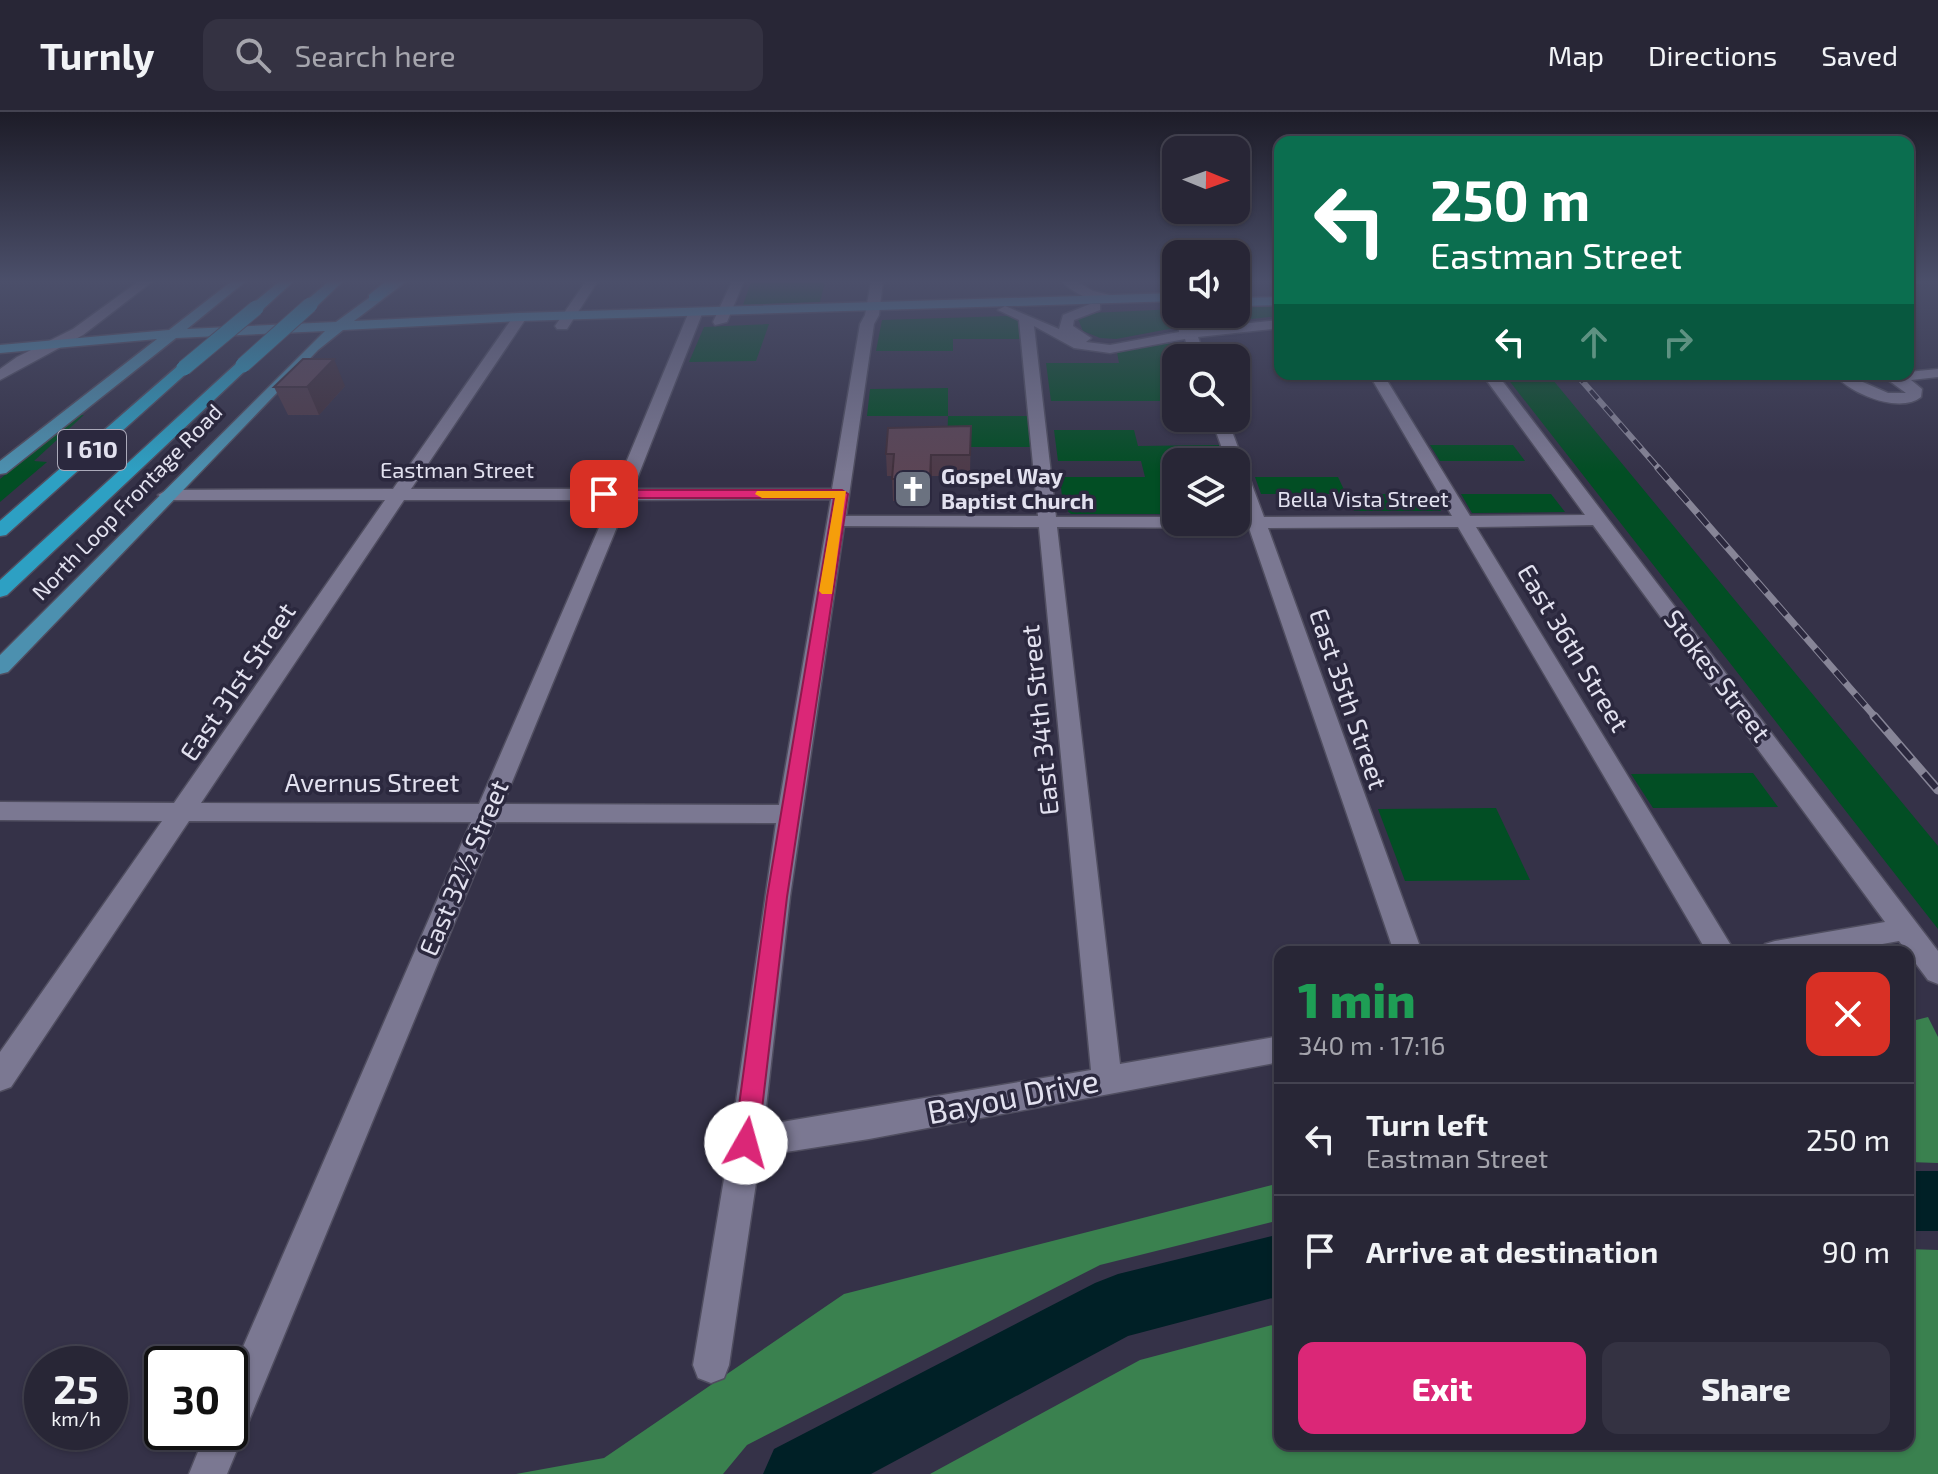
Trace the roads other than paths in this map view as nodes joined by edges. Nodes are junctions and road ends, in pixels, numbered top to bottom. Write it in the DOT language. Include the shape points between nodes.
graph roads {
  1 [pos="52,345"];
  2 [pos="60,345"];
  3 [pos="124,345"];
  4 [pos="174,345"];
  5 [pos="212,345"];
  6 [pos="266,345"];
  7 [pos="320,345"];
  8 [pos="502,345"];
  9 [pos="682,345"];
  10 [pos="864,345"];
  11 [pos="1029,345"];
  12 [pos="1047,345"];
  13 [pos="1065,345"];
  14 [pos="1079,345"];
  15 [pos="1135,345"];
  16 [pos="156,346"];
  17 [pos="0,349"];
  18 [pos="1030,354"];
  19 [pos="1938,373"];
  20 [pos="1914,375"];
  21 [pos="0,376"];
  22 [pos="1380,380"];
  23 [pos="1495,380"];
  24 [pos="1861,380"];
  25 [pos="1901,380"];
  26 [pos="0,469"];
  27 [pos="400,494"];
  28 [pos="622,494"];
  29 [pos="842,494"];
  30 [pos="167,495"];
  31 [pos="1250,505"];
  32 [pos="1600,520"];
  33 [pos="838,521"];
  34 [pos="1466,522"];
  35 [pos="1047,523"];
  36 [pos="1256,523"];
  37 [pos="0,531"];
  38 [pos="0,591"];
  39 [pos="0,667"];
  40 [pos="0,811"];
  41 [pos="487,812"];
  42 [pos="182,814"];
  43 [pos="792,814"];
  44 [pos="1905,929"];
  45 [pos="1406,946"];
  46 [pos="1717,946"];
  47 [pos="1809,946"];
  48 [pos="1938,972"];
  49 [pos="1274,1050"];
  50 [pos="0,1077"];
  51 [pos="1107,1080"];
  52 [pos="746,1143"];
  53 [pos="711,1365"];
  54 [pos="248,1378"];
  55 [pos="218,1450"];
  56 [pos="208,1474"];
  1 -- 2 [label="main road"];
  1 -- 17 [label="main road"];
  1 -- 21 [label="street"];
  3 -- 16 [label="main road"];
  4 -- 16 [label="main road"];
  5 -- 37 [label="highway, I 610, bridge"];
  6 -- 38 [label="highway, I 610, bridge"];
  7 -- 30 [label="main road, North Loop Frontage Road"];
  8 -- 27 [label="street, East 31st Street"];
  9 -- 28 [label="street, East 32½ Street"];
  10 -- 29 [label="street"];
  11 -- 18 [label="street, East 34th Street"];
  12 -- 18 [label="street"];
  13 -- 14 [label="street"];
  14 -- 15 [label="street" via="1118,349"];
  16 -- 26 [label="main road"];
  18 -- 35 [label="street, East 34th Street"];
  19 -- 20 [label="street"];
  22 -- 34 [label="street, East 36th Street"];
  23 -- 32 [label="street, Stokes Street"];
  24 -- 25 [label="street" via="1849,381 1874,395 1913,397 1914,389"];
  27 -- 28 [label="street, Eastman Street"];
  27 -- 30 [label="street, Eastman Street"];
  27 -- 42 [label="street, East 31st Street"];
  28 -- 29 [label="street, Eastman Street"];
  28 -- 41 [label="street, East 32½ Street"];
  29 -- 33 [label="street"];
  30 -- 39 [label="main road, North Loop Frontage Road"];
  31 -- 36 [label="street, East 35th Street"];
  32 -- 34 [label="street, Bella Vista Street"];
  32 -- 44 [label="street, Stokes Street"];
  33 -- 35 [label="street, Bella Vista Street"];
  33 -- 43 [label="street"];
  34 -- 36 [label="street, Bella Vista Street"];
  34 -- 46 [label="street, East 36th Street"];
  35 -- 36 [label="street, Bella Vista Street"];
  35 -- 51 [label="street, East 34th Street"];
  36 -- 45 [label="street, East 35th Street"];
  40 -- 42 [label="street, Avernus Street"];
  41 -- 42 [label="street, Avernus Street"];
  41 -- 43 [label="street, Avernus Street"];
  41 -- 54 [label="street, East 32½ Street"];
  42 -- 50 [label="street, East 31st Street"];
  43 -- 52 [label="street"];
  44 -- 47 [label="street"];
  44 -- 48 [label="street, Stokes Street"];
  49 -- 51 [label="street, Bayou Drive"];
  51 -- 52 [label="street, Bayou Drive"];
  52 -- 53 [label="street"];
  55 -- 56 [label="street"];
}
